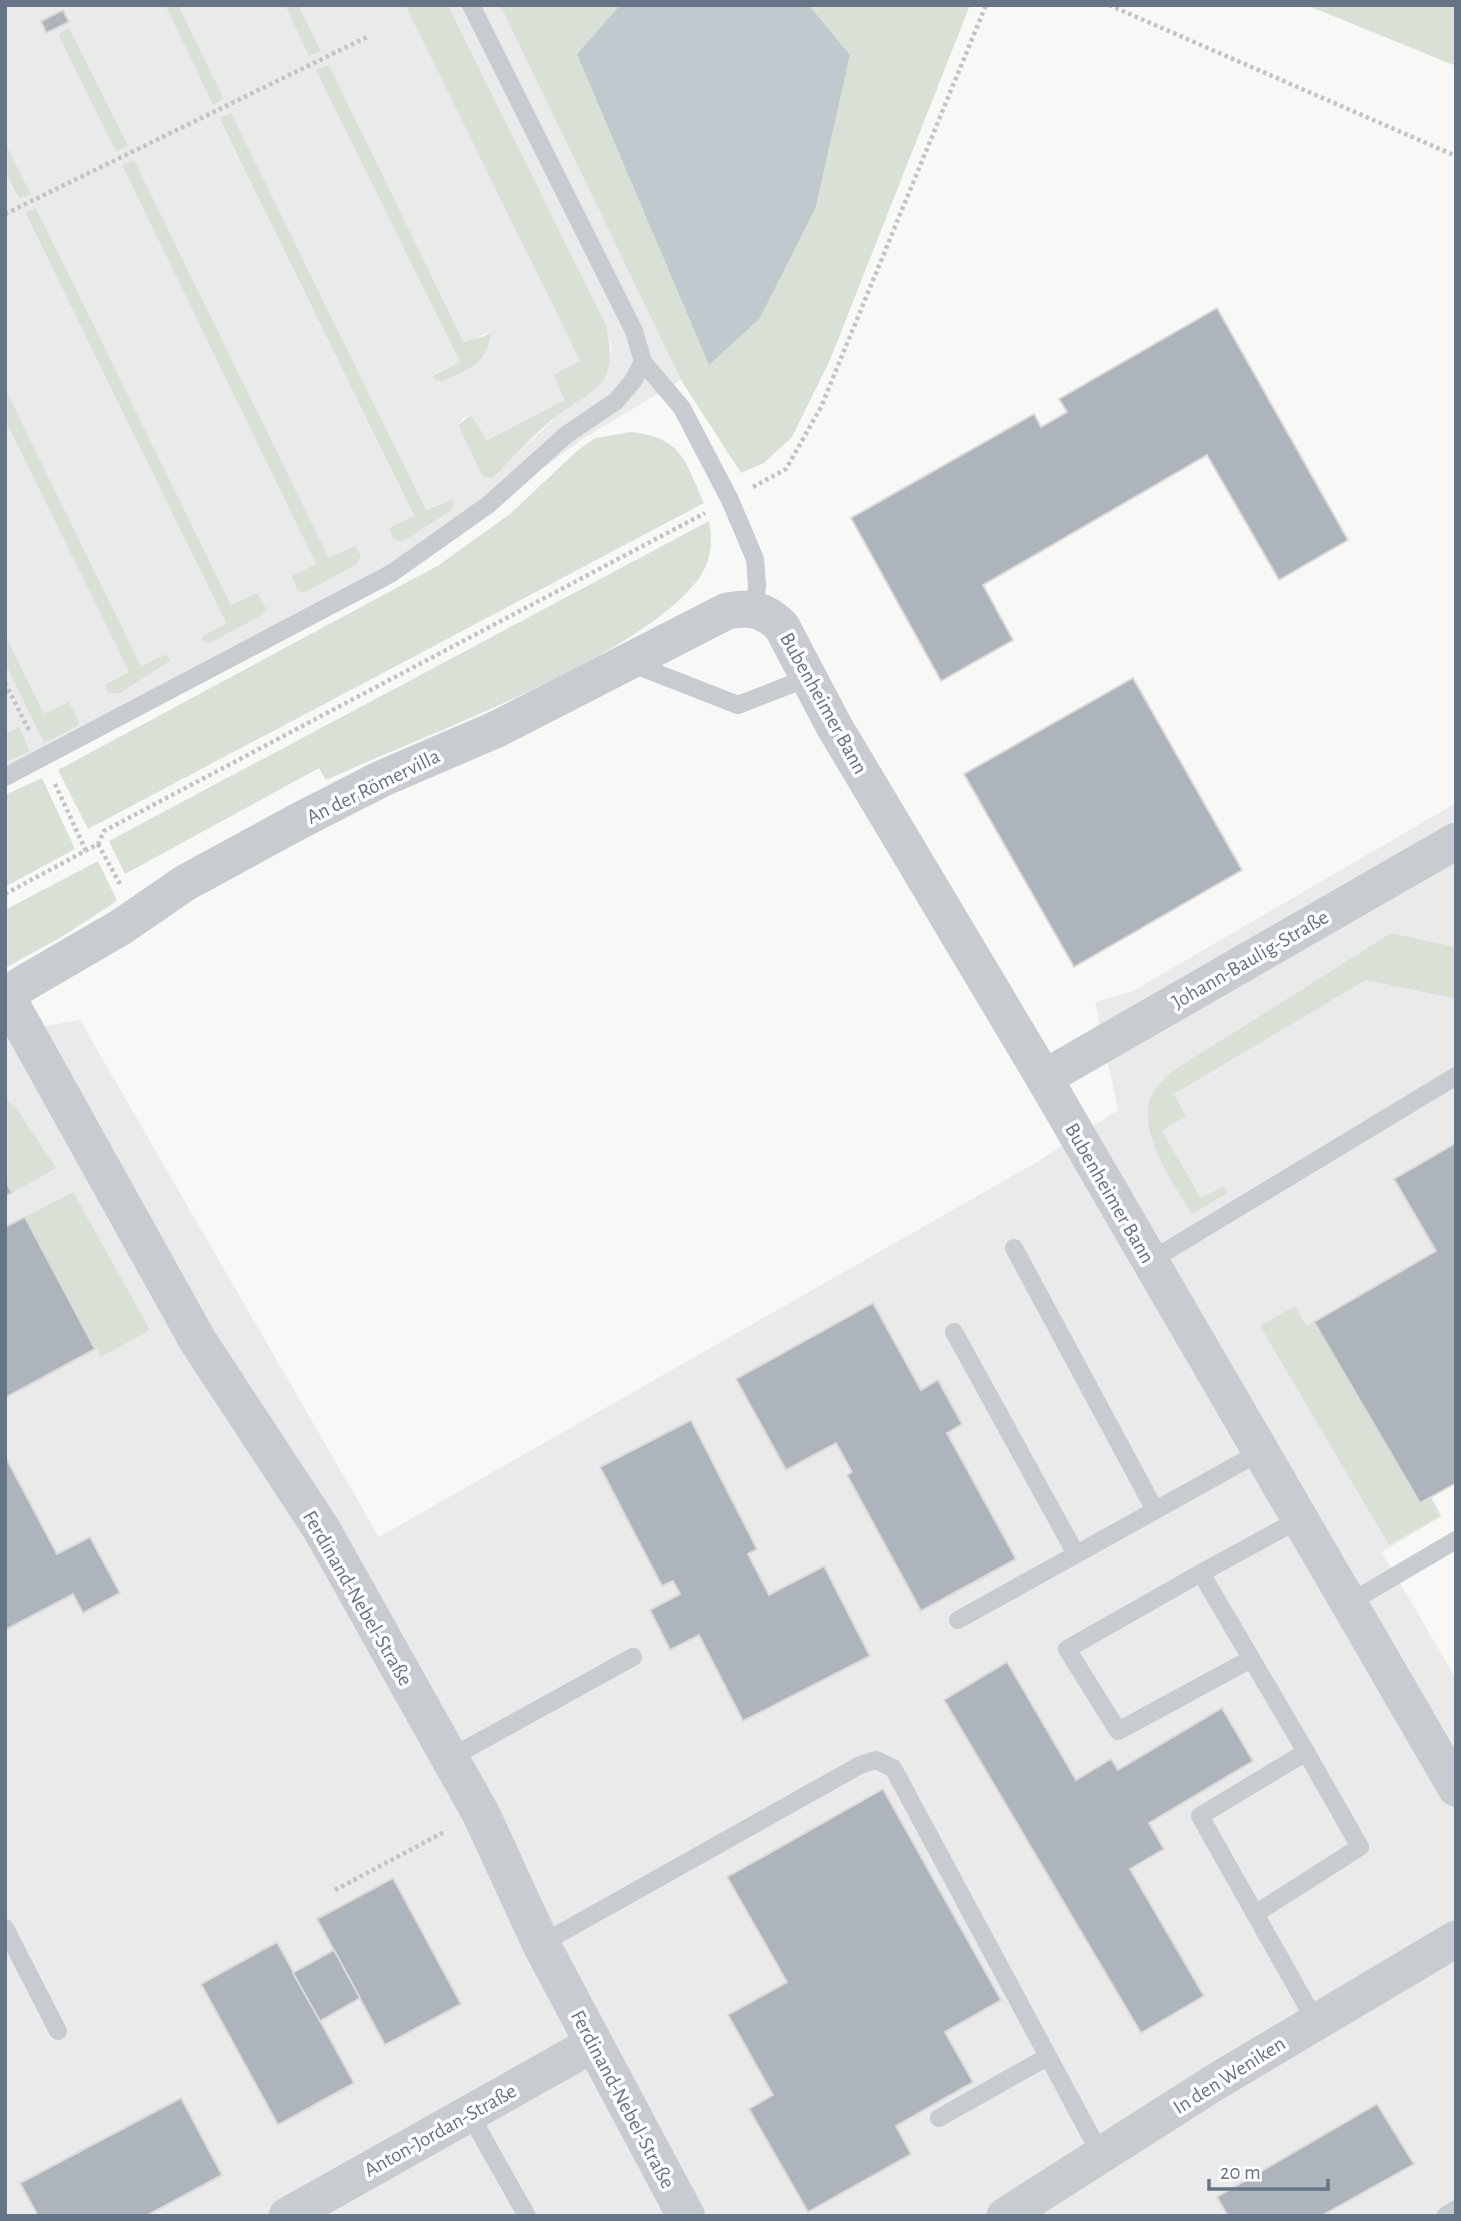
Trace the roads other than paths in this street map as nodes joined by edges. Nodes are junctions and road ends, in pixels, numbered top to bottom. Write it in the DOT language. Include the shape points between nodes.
graph roads {
  1 [pos="471,5"];
  2 [pos="643,362"];
  3 [pos="754,609"];
  4 [pos="628,662"];
  5 [pos="810,677"];
  6 [pos="5,777"];
  7 [pos="1456,841"];
  8 [pos="6,994"];
  9 [pos="1456,1076"];
  10 [pos="1044,1078"];
  11 [pos="1014,1248"];
  12 [pos="1150,1261"];
  13 [pos="954,1332"];
  14 [pos="1260,1452"];
  15 [pos="1155,1510"];
  16 [pos="1300,1519"];
  17 [pos="1456,1540"];
  18 [pos="1076,1554"];
  19 [pos="1202,1573"];
  20 [pos="1349,1603"];
  21 [pos="958,1620"];
  22 [pos="634,1657"];
  23 [pos="1251,1659"];
  24 [pos="1306,1752"];
  25 [pos="450,1758"];
  26 [pos="1456,1788"];
  27 [pos="1255,1914"];
  28 [pos="5,1928"];
  29 [pos="1456,1939"];
  30 [pos="541,1944"];
  31 [pos="1316,2021"];
  32 [pos="58,2031"];
  33 [pos="593,2044"];
  34 [pos="1047,2057"];
  35 [pos="469,2113"];
  36 [pos="939,2118"];
  37 [pos="1101,2155"];
  38 [pos="1456,2209"];
  39 [pos="305,2211"];
  40 [pos="527,2216"];
  41 [pos="686,2216"];
  42 [pos="1005,2216"];
  43 [pos="1445,2216"];
  1 -- 2 [label="lane" via="634,331"];
  2 -- 3 [label="lane" via="682,408 730,500 755,559"];
  2 -- 6 [label="lane" via="616,401 566,435 488,505 392,573"];
  3 -- 4 [label="street, An der Römervilla" via="727,611"];
  3 -- 5 [label="street, Bubenheimer Bann" via="770,614 782,626"];
  4 -- 5 [label="lane" via="738,705"];
  4 -- 8 [label="street, An der Römervilla" via="297,822 185,883 121,927"];
  5 -- 10 [label="street, Bubenheimer Bann" via="834,726"];
  7 -- 10 [label="street, Johann-Baulig-Straße"];
  8 -- 25 [label="street, Ferdinand-Nebel-Straße" via="198,1341 321,1530"];
  9 -- 12 [label="lane"];
  10 -- 12 [label="street, Bubenheimer Bann"];
  11 -- 15 [label="lane"];
  12 -- 14 [label="street, Bubenheimer Bann"];
  13 -- 18 [label="lane"];
  14 -- 15 [label="lane"];
  14 -- 16 [label="street, Bubenheimer Bann"];
  15 -- 18 [label="lane"];
  16 -- 19 [label="lane"];
  16 -- 20 [label="street, Bubenheimer Bann"];
  17 -- 20 [label="lane"];
  18 -- 21 [label="lane"];
  19 -- 23 [label="lane"];
  19 -- 23 [label="lane" via="1067,1649 1118,1731"];
  20 -- 26 [label="street, Bubenheimer Bann"];
  22 -- 25 [label="lane"];
  23 -- 24 [label="lane"];
  24 -- 27 [label="lane" via="1360,1847"];
  24 -- 27 [label="lane" via="1200,1816"];
  25 -- 30 [label="street, Ferdinand-Nebel-Straße"];
  27 -- 31 [label="lane"];
  28 -- 32 [label="lane"];
  29 -- 31 [label="street, In den Weniken"];
  30 -- 33 [label="street, Ferdinand-Nebel-Straße"];
  30 -- 34 [label="lane" via="876,1760 893,1768"];
  31 -- 37 [label="street, In den Weniken"];
  33 -- 35 [label="street, Anton-Jordan-Straße"];
  33 -- 41 [label="street, Ferdinand-Nebel-Straße"];
  34 -- 36 [label="lane"];
  34 -- 37 [label="lane"];
  35 -- 39 [label="street, Anton-Jordan-Straße"];
  35 -- 40 [label="lane"];
  37 -- 42 [label="street, In den Weniken"];
  38 -- 43 [label="lane"];
}
